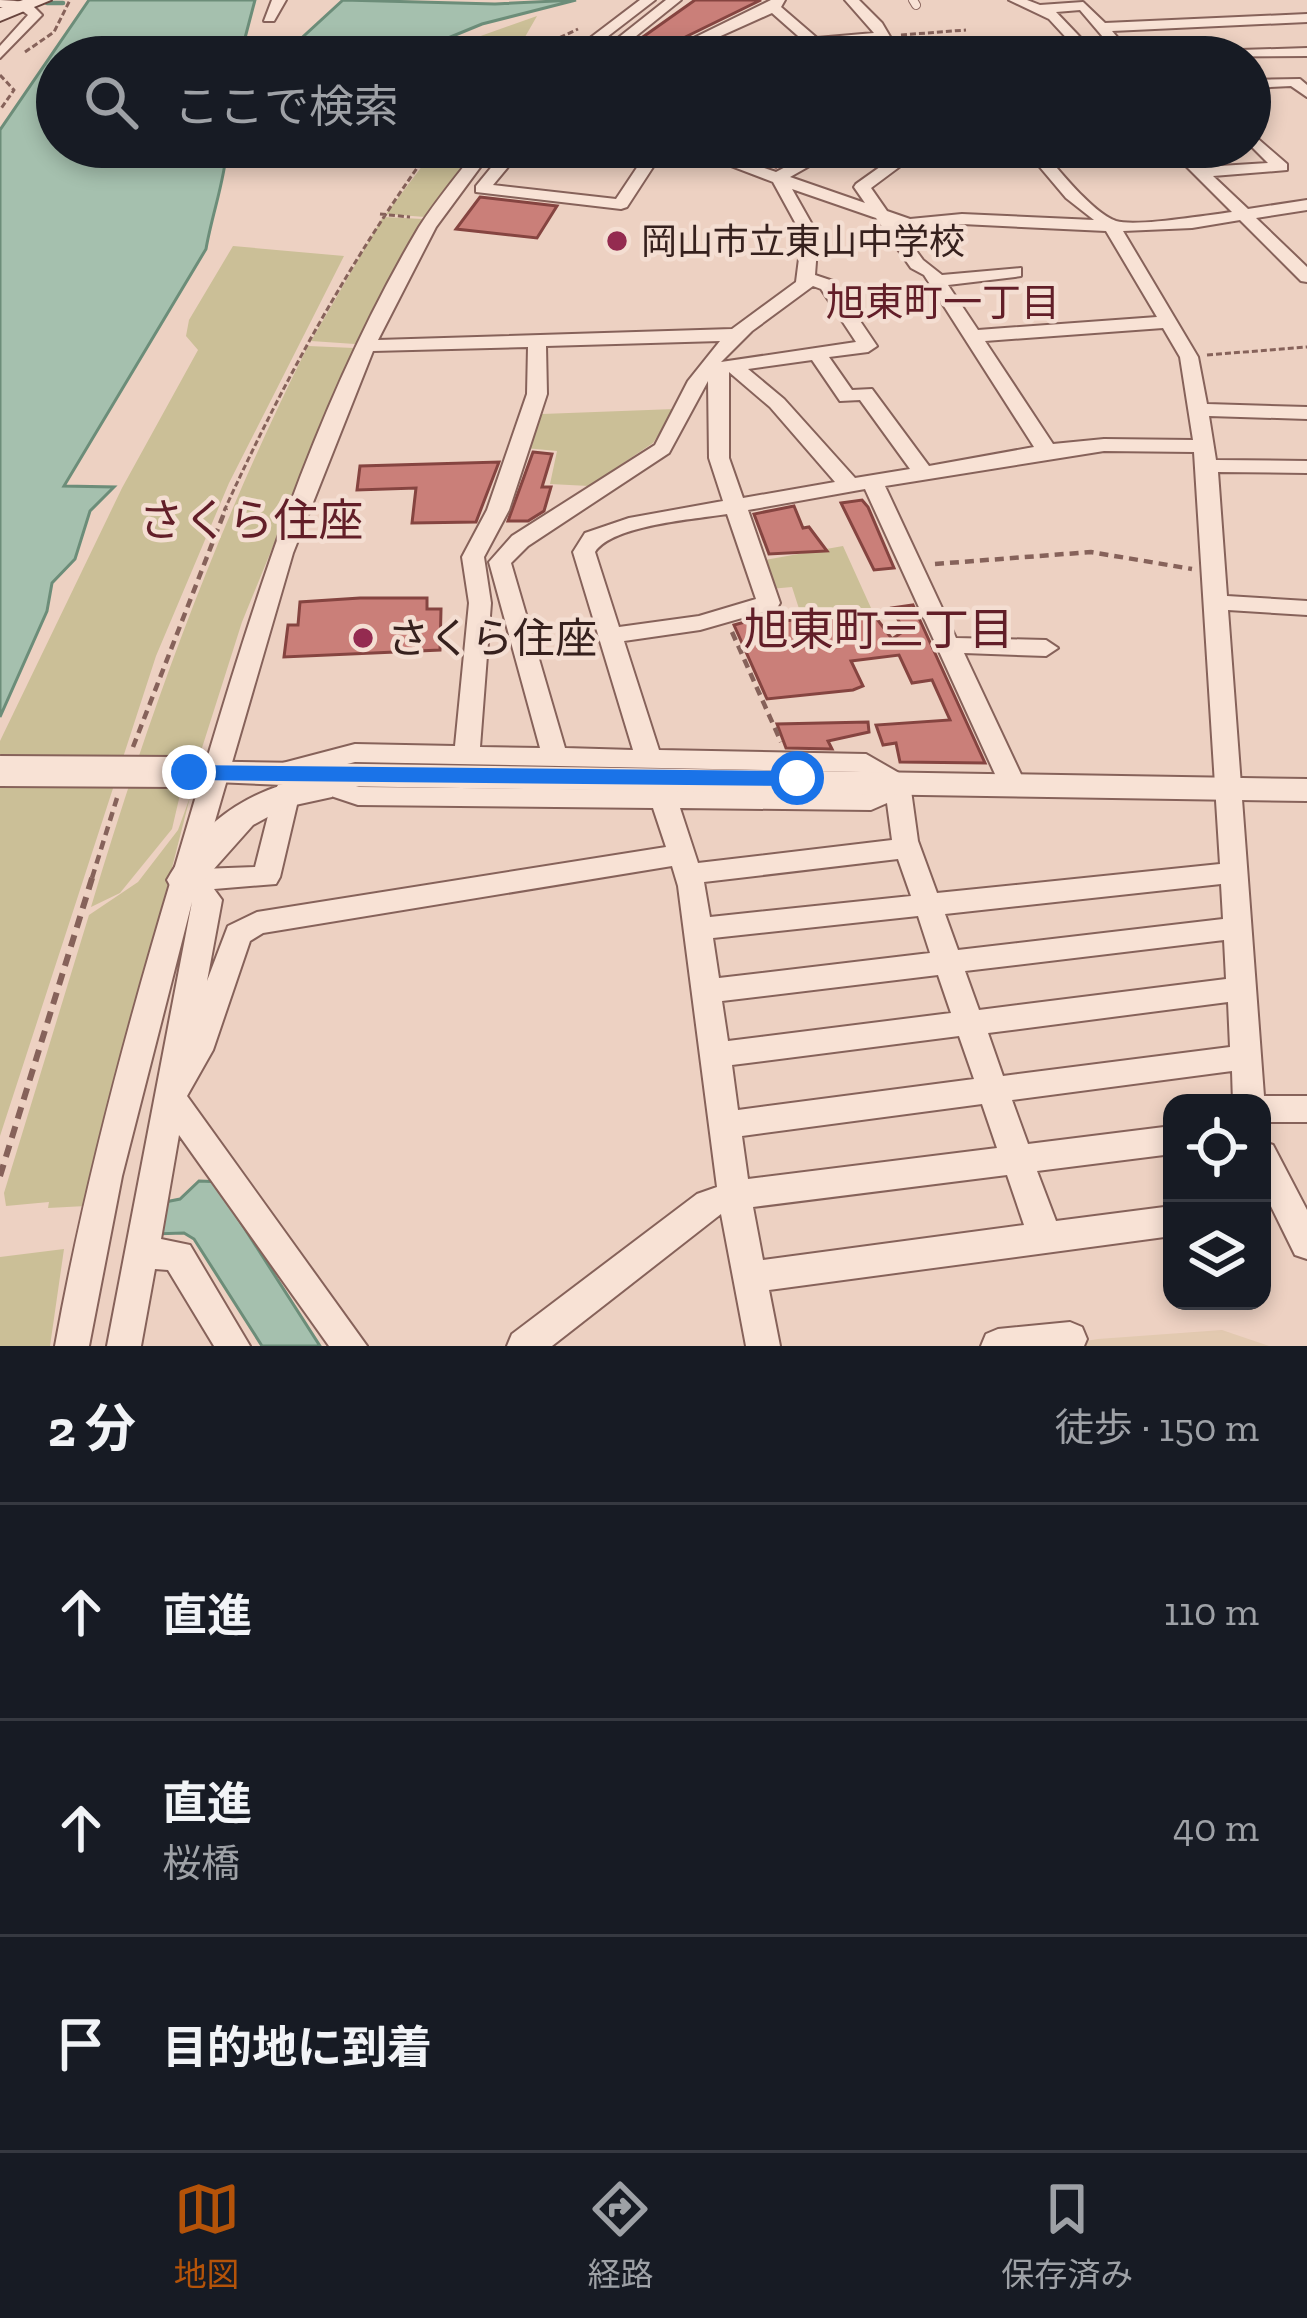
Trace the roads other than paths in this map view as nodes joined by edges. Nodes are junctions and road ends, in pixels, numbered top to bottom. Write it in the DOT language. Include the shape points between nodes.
graph roads {
  1 [pos="279,0"];
  2 [pos="648,0"];
  3 [pos="674,0"];
  4 [pos="852,0"];
  5 [pos="1016,0"];
  6 [pos="33,2"];
  7 [pos="0,3"];
  8 [pos="776,3"];
  9 [pos="1079,3"];
  10 [pos="1042,9"];
  11 [pos="0,15"];
  12 [pos="269,18"];
  13 [pos="1307,18"];
  14 [pos="1178,23"];
  15 [pos="1104,27"];
  16 [pos="600,36"];
  17 [pos="627,36"];
  18 [pos="706,36"];
  19 [pos="806,36"];
  20 [pos="884,36"];
  21 [pos="1070,36"];
  22 [pos="1111,36"];
  23 [pos="1190,36"];
  24 [pos="1307,52"];
  25 [pos="1271,53"];
  26 [pos="0,54"];
  27 [pos="1271,83"];
  28 [pos="1306,90"];
  29 [pos="472,168"];
  30 [pos="499,168"];
  31 [pos="645,168"];
  32 [pos="751,168"];
  33 [pos="795,168"];
  34 [pos="889,168"];
  35 [pos="1049,168"];
  36 [pos="1194,168"];
  37 [pos="1253,168"];
  38 [pos="1198,172"];
  39 [pos="778,177"];
  40 [pos="1307,205"];
  41 [pos="881,214"];
  42 [pos="1249,216"];
  43 [pos="1112,226"];
  44 [pos="1015,272"];
  45 [pos="1307,277"];
  46 [pos="807,278"];
  47 [pos="938,281"];
  48 [pos="1171,322"];
  49 [pos="732,335"];
  50 [pos="976,336"];
  51 [pos="537,341"];
  52 [pos="365,346"];
  53 [pos="817,353"];
  54 [pos="719,369"];
  55 [pos="1197,410"];
  56 [pos="1307,413"];
  57 [pos="1047,451"];
  58 [pos="1205,456"];
  59 [pos="1307,467"];
  60 [pos="925,475"];
  61 [pos="862,486"];
  62 [pos="737,507"];
  63 [pos="1217,602"];
  64 [pos="1307,608"];
  65 [pos="609,636"];
  66 [pos="948,645"];
  67 [pos="1046,649"];
  68 [pos="467,754"];
  69 [pos="555,757"];
  70 [pos="649,759"];
  71 [pos="0,771"];
  72 [pos="214,772"];
  73 [pos="343,781"];
  74 [pos="281,783"];
  75 [pos="897,783"];
  76 [pos="1012,785"];
  77 [pos="1231,789"];
  78 [pos="1307,790"];
  79 [pos="663,798"];
  80 [pos="908,848"];
  81 [pos="686,864"];
  82 [pos="1232,873"];
  83 [pos="184,880"];
  84 [pos="927,904"];
  85 [pos="1236,928"];
  86 [pos="697,929"];
  87 [pos="948,961"];
  88 [pos="1241,989"];
  89 [pos="705,991"];
  90 [pos="970,1023"];
  91 [pos="714,1055"];
  92 [pos="1246,1057"];
  93 [pos="994,1090"];
  94 [pos="1248,1094"];
  95 [pos="169,1096"];
  96 [pos="1271,1109"];
  97 [pos="1307,1109"];
  98 [pos="724,1125"];
  99 [pos="1163,1141"];
  100 [pos="1019,1159"];
  101 [pos="734,1195"];
  102 [pos="1274,1208"];
  103 [pos="1163,1222"];
  104 [pos="1046,1238"];
  105 [pos="1307,1244"];
  106 [pos="139,1252"];
  107 [pos="750,1277"];
  108 [pos="1070,1339"];
  109 [pos="72,1346"];
  110 [pos="124,1346"];
  111 [pos="233,1346"];
  112 [pos="350,1346"];
  113 [pos="524,1346"];
  114 [pos="763,1346"];
  115 [pos="998,1346"];
  1 -- 12 [label="street"];
  2 -- 16 [label="street"];
  3 -- 17 [label="street"];
  4 -- 20 [label="street"];
  5 -- 10 [label="street"];
  6 -- 7 [label="street"];
  6 -- 11 [label="main road"];
  6 -- 26 [label="street" via="35,15"];
  8 -- 18 [label="street"];
  8 -- 19 [label="street"];
  9 -- 10 [label="street"];
  9 -- 15 [label="street"];
  10 -- 21 [label="street"];
  13 -- 14 [label="street"];
  14 -- 15 [label="street"];
  14 -- 23 [label="street"];
  15 -- 22 [label="street"];
  24 -- 25 [label="street"];
  27 -- 28 [label="street"];
  29 -- 52 [label="street" via="434,219"];
  30 -- 31 [label="street" via="482,189 621,204"];
  32 -- 39 [label="street"];
  33 -- 39 [label="street"];
  34 -- 41 [label="street" via="862,187"];
  35 -- 43 [label="street"];
  36 -- 38 [label="street"];
  37 -- 38 [label="street"];
  38 -- 42 [label="street"];
  39 -- 41 [label="street"];
  39 -- 46 [label="street" via="810,235"];
  40 -- 42 [label="street"];
  41 -- 43 [label="street" via="909,224"];
  41 -- 47 [label="street"];
  42 -- 43 [label="street"];
  42 -- 45 [label="street"];
  43 -- 48 [label="street"];
  44 -- 47 [label="street"];
  46 -- 49 [label="street"];
  46 -- 53 [label="street" via="827,285 868,346"];
  47 -- 50 [label="street"];
  48 -- 50 [label="street"];
  48 -- 55 [label="street" via="1189,357"];
  49 -- 51 [label="street"];
  49 -- 54 [label="street"];
  50 -- 57 [label="street"];
  51 -- 52 [label="street"];
  51 -- 68 [label="street" via="536,394 498,510 473,556 480,603"];
  52 -- 72 [label="street" via="294,519"];
  53 -- 54 [label="street"];
  53 -- 60 [label="street" via="847,397 865,393"];
  54 -- 61 [label="street" via="777,403"];
  54 -- 62 [label="street" via="719,458"];
  54 -- 69 [label="street" via="662,449 500,562"];
  55 -- 56 [label="street"];
  55 -- 58 [label="street"];
  57 -- 58 [label="street" via="1104,445"];
  57 -- 60 [label="street"];
  58 -- 59 [label="street"];
  58 -- 63 [label="street"];
  60 -- 61 [label="street"];
  61 -- 62 [label="street"];
  61 -- 66 [label="street"];
  62 -- 65 [label="street" via="593,538 584,552"];
  62 -- 65 [label="street" via="769,602"];
  63 -- 64 [label="street"];
  63 -- 77 [label="street"];
  65 -- 70 [label="street"];
  66 -- 67 [label="street"];
  66 -- 76 [label="street"];
  68 -- 69 [label="street"];
  68 -- 74 [label="street" via="355,754"];
  69 -- 70 [label="street"];
  70 -- 75 [label="street" via="866,763"];
  71 -- 72 [label="street, bridge"];
  72 -- 74 [label="street"];
  72 -- 83 [label="street"];
  73 -- 74 [label="street"];
  73 -- 75 [label="street"];
  73 -- 79 [label="street" via="358,796"];
  74 -- 83 [label="street"];
  74 -- 83 [label="street" via="266,877"];
  75 -- 76 [label="street"];
  75 -- 79 [label="street" via="871,802"];
  75 -- 80 [label="street"];
  76 -- 77 [label="street"];
  77 -- 78 [label="street"];
  77 -- 82 [label="street"];
  79 -- 81 [label="street"];
  80 -- 81 [label="street"];
  80 -- 84 [label="street"];
  81 -- 86 [label="street"];
  81 -- 95 [label="street" via="257,923 238,934 198,1050"];
  82 -- 84 [label="street"];
  82 -- 85 [label="street"];
  83 -- 95 [label="street" via="208,900"];
  83 -- 109 [label="street"];
  84 -- 86 [label="street"];
  84 -- 87 [label="street"];
  85 -- 87 [label="street"];
  85 -- 88 [label="street"];
  86 -- 89 [label="street"];
  87 -- 89 [label="street"];
  87 -- 90 [label="street"];
  88 -- 90 [label="street"];
  88 -- 92 [label="street"];
  89 -- 91 [label="street"];
  90 -- 91 [label="street"];
  90 -- 93 [label="street"];
  91 -- 98 [label="street"];
  92 -- 93 [label="street"];
  92 -- 94 [label="street"];
  93 -- 98 [label="street"];
  93 -- 100 [label="street"];
  95 -- 106 [label="street"];
  95 -- 112 [label="street"];
  96 -- 97 [label="street"];
  98 -- 101 [label="street"];
  99 -- 100 [label="street"];
  100 -- 101 [label="street"];
  100 -- 104 [label="street"];
  101 -- 107 [label="street"];
  101 -- 113 [label="street" via="709,1204"];
  102 -- 105 [label="street"];
  103 -- 104 [label="street"];
  104 -- 107 [label="street"];
  106 -- 110 [label="street"];
  106 -- 111 [label="street" via="178,1256"];
  107 -- 114 [label="street"];
  108 -- 115 [label="street"];
}
